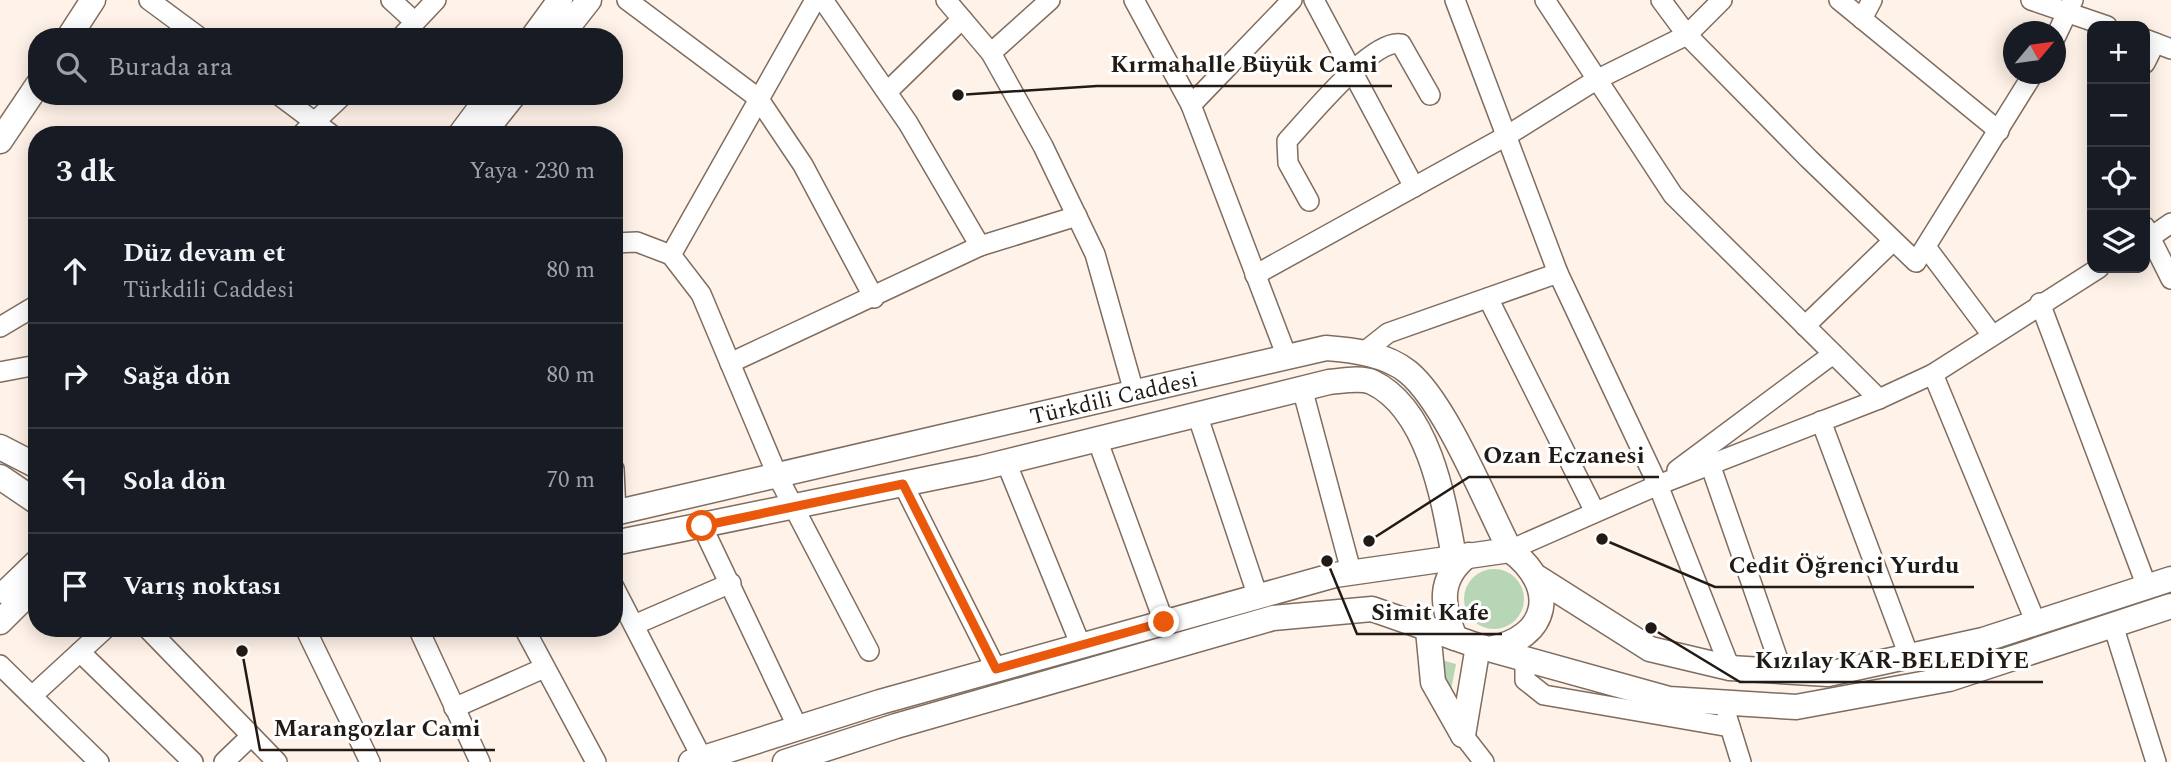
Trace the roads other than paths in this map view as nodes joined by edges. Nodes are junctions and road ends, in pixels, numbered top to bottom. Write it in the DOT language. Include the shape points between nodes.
graph roads {
  1 [pos="93,0"];
  2 [pos="149,0"];
  3 [pos="391,0"];
  4 [pos="436,0"];
  5 [pos="560,0"];
  6 [pos="589,0"];
  7 [pos="627,0"];
  8 [pos="815,0"];
  9 [pos="822,0"];
  10 [pos="946,0"];
  11 [pos="1050,0"];
  12 [pos="1134,0"];
  13 [pos="1292,0"];
  14 [pos="1314,0"];
  15 [pos="1455,0"];
  16 [pos="1545,0"];
  17 [pos="1661,0"];
  18 [pos="1722,0"];
  19 [pos="1839,0"];
  20 [pos="1872,0"];
  21 [pos="2031,0"];
  22 [pos="2071,7"];
  23 [pos="962,19"];
  24 [pos="1862,19"];
  25 [pos="2098,21"];
  26 [pos="415,22"];
  27 [pos="75,28"];
  28 [pos="187,28"];
  29 [pos="409,28"];
  30 [pos="540,28"];
  31 [pos="567,28"];
  32 [pos="1687,35"];
  33 [pos="991,53"];
  34 [pos="1352,71"];
  35 [pos="1596,80"];
  36 [pos="2027,84"];
  37 [pos="887,92"];
  38 [pos="1430,95"];
  39 [pos="758,98"];
  40 [pos="28,99"];
  41 [pos="288,105"];
  42 [pos="333,105"];
  43 [pos="482,105"];
  44 [pos="506,105"];
  45 [pos="1191,105"];
  46 [pos="306,126"];
  47 [pos="312,126"];
  48 [pos="467,126"];
  49 [pos="489,126"];
  50 [pos="1999,131"];
  51 [pos="1508,135"];
  52 [pos="0,141"];
  53 [pos="1414,187"];
  54 [pos="1309,201"];
  55 [pos="1077,216"];
  56 [pos="2171,223"];
  57 [pos="2150,234"];
  58 [pos="2150,240"];
  59 [pos="1893,241"];
  60 [pos="623,243"];
  61 [pos="981,246"];
  62 [pos="1926,247"];
  63 [pos="671,255"];
  64 [pos="1558,273"];
  65 [pos="2091,273"];
  66 [pos="1255,275"];
  67 [pos="2171,279"];
  68 [pos="874,298"];
  69 [pos="1488,298"];
  70 [pos="2040,303"];
  71 [pos="28,310"];
  72 [pos="1805,326"];
  73 [pos="0,327"];
  74 [pos="1992,335"];
  75 [pos="1364,352"];
  76 [pos="1833,354"];
  77 [pos="1287,357"];
  78 [pos="730,363"];
  79 [pos="28,367"];
  80 [pos="0,372"];
  81 [pos="1933,374"];
  82 [pos="1302,388"];
  83 [pos="1134,392"];
  84 [pos="1879,399"];
  85 [pos="1197,414"];
  86 [pos="1821,421"];
  87 [pos="1097,439"];
  88 [pos="0,447"];
  89 [pos="28,461"];
  90 [pos="1006,462"];
  91 [pos="1710,464"];
  92 [pos="0,477"];
  93 [pos="778,477"];
  94 [pos="903,484"];
  95 [pos="1658,485"];
  96 [pos="28,496"];
  97 [pos="795,507"];
  98 [pos="623,510"];
  99 [pos="1595,512"];
  100 [pos="702,526"];
  101 [pos="623,541"];
  102 [pos="1510,550"];
  103 [pos="1461,556"];
  104 [pos="28,571"];
  105 [pos="1351,571"];
  106 [pos="1538,578"];
  107 [pos="2171,579"];
  108 [pos="731,583"];
  109 [pos="2147,587"];
  110 [pos="28,594"];
  111 [pos="0,597"];
  112 [pos="1258,597"];
  113 [pos="623,604"];
  114 [pos="2171,606"];
  115 [pos="0,622"];
  116 [pos="1164,622"];
  117 [pos="2036,623"];
  118 [pos="634,625"];
  119 [pos="2113,625"];
  120 [pos="1427,630"];
  121 [pos="96,637"];
  122 [pos="155,637"];
  123 [pos="309,637"];
  124 [pos="422,637"];
  125 [pos="528,637"];
  126 [pos="1474,644"];
  127 [pos="1081,646"];
  128 [pos="869,651"];
  129 [pos="80,652"];
  130 [pos="1909,656"];
  131 [pos="1525,659"];
  132 [pos="0,665"];
  133 [pos="544,668"];
  134 [pos="1730,668"];
  135 [pos="996,669"];
  136 [pos="1782,671"];
  137 [pos="32,696"];
  138 [pos="1723,702"];
  139 [pos="454,708"];
  140 [pos="1730,727"];
  141 [pos="797,728"];
  142 [pos="1463,735"];
  143 [pos="251,736"];
  144 [pos="696,760"];
  145 [pos="100,762"];
  146 [pos="193,762"];
  147 [pos="225,762"];
  148 [pos="277,762"];
  149 [pos="370,762"];
  150 [pos="480,762"];
  151 [pos="596,762"];
  152 [pos="785,762"];
  153 [pos="1484,762"];
  154 [pos="1741,762"];
  155 [pos="2156,762"];
  1 -- 27 [label="main road"];
  2 -- 28 [label="street"];
  3 -- 26 [label="street"];
  4 -- 26 [label="street"];
  5 -- 30 [label="main road"];
  6 -- 31 [label="main road"];
  7 -- 39 [label="street"];
  8 -- 39 [label="street"];
  9 -- 37 [label="street"];
  10 -- 23 [label="street"];
  11 -- 33 [label="street"];
  12 -- 45 [label="street"];
  13 -- 45 [label="street"];
  14 -- 34 [label="street"];
  15 -- 51 [label="street"];
  16 -- 35 [label="street"];
  17 -- 32 [label="street"];
  18 -- 32 [label="street"];
  19 -- 24 [label="street"];
  20 -- 24 [label="street"];
  21 -- 22 [label="street"];
  22 -- 25 [label="street"];
  23 -- 33 [label="street"];
  23 -- 37 [label="street"];
  24 -- 50 [label="street"];
  26 -- 29 [label="street"];
  32 -- 35 [label="street"];
  32 -- 59 [label="street"];
  33 -- 55 [label="street"];
  34 -- 38 [label="street" via="1383,47 1401,44"];
  34 -- 53 [label="street"];
  34 -- 54 [label="street" via="1287,141 1288,163"];
  35 -- 51 [label="street"];
  35 -- 72 [label="street" via="1673,195"];
  36 -- 50 [label="street"];
  37 -- 61 [label="street"];
  39 -- 63 [label="street"];
  39 -- 68 [label="street" via="803,165"];
  40 -- 52 [label="main road"];
  41 -- 46 [label="street"];
  42 -- 47 [label="street"];
  43 -- 48 [label="main road"];
  44 -- 49 [label="main road"];
  45 -- 66 [label="street"];
  50 -- 62 [label="street"];
  51 -- 53 [label="street"];
  51 -- 64 [label="street"];
  53 -- 66 [label="street"];
  55 -- 61 [label="street"];
  55 -- 83 [label="street" via="1095,254"];
  56 -- 57 [label="street"];
  58 -- 67 [label="street"];
  59 -- 62 [label="street" via="1916,262"];
  59 -- 72 [label="street"];
  60 -- 63 [label="street" via="637,242"];
  61 -- 68 [label="street"];
  62 -- 74 [label="street"];
  63 -- 78 [label="street" via="701,294"];
  64 -- 69 [label="street"];
  64 -- 95 [label="street"];
  65 -- 70 [label="street"];
  66 -- 77 [label="street"];
  68 -- 78 [label="street"];
  69 -- 75 [label="street" via="1388,333"];
  69 -- 99 [label="street"];
  70 -- 74 [label="street"];
  70 -- 109 [label="street"];
  71 -- 73 [label="street"];
  72 -- 76 [label="street"];
  74 -- 81 [label="street"];
  75 -- 77 [label="main road, Türkdili Caddesi" via="1326,348"];
  75 -- 102 [label="main road, Türkdili Caddesi" via="1407,371 1434,400"];
  76 -- 84 [label="street"];
  76 -- 95 [label="street"];
  77 -- 83 [label="main road, Türkdili Caddesi"];
  78 -- 93 [label="street"];
  79 -- 80 [label="street"];
  81 -- 84 [label="street"];
  81 -- 117 [label="street"];
  82 -- 85 [label="main road, Türkdili Caddesi"];
  82 -- 103 [label="main road, Türkdili Caddesi" via="1370,381 1401,402 1422,434"];
  82 -- 105 [label="street"];
  83 -- 93 [label="main road, Türkdili Caddesi"];
  84 -- 86 [label="street"];
  85 -- 87 [label="main road, Türkdili Caddesi"];
  85 -- 112 [label="street"];
  86 -- 91 [label="street"];
  86 -- 130 [label="street"];
  87 -- 90 [label="main road, Türkdili Caddesi"];
  87 -- 116 [label="street"];
  88 -- 89 [label="main road"];
  90 -- 94 [label="main road, Türkdili Caddesi"];
  90 -- 127 [label="street"];
  91 -- 95 [label="street"];
  91 -- 136 [label="street"];
  92 -- 96 [label="main road"];
  93 -- 97 [label="street"];
  93 -- 98 [label="main road, Türkdili Caddesi"];
  94 -- 97 [label="main road, Türkdili Caddesi"];
  94 -- 135 [label="street"];
  95 -- 99 [label="street"];
  95 -- 134 [label="street"];
  97 -- 100 [label="main road, Türkdili Caddesi"];
  97 -- 128 [label="street"];
  99 -- 102 [label="street"];
  100 -- 101 [label="main road, Türkdili Caddesi"];
  100 -- 108 [label="street"];
  102 -- 103 [label="main road"];
  102 -- 106 [label="main road"];
  103 -- 105 [label="main road"];
  103 -- 126 [label="main road" via="1444,587 1443,602"];
  104 -- 111 [label="main road"];
  105 -- 112 [label="main road"];
  106 -- 126 [label="main road" via="1541,610 1524,637 1510,645"];
  106 -- 134 [label="main road" via="1650,649"];
  107 -- 109 [label="main road"];
  108 -- 118 [label="street"];
  108 -- 141 [label="street"];
  109 -- 117 [label="main road"];
  110 -- 115 [label="main road"];
  112 -- 116 [label="main road"];
  113 -- 118 [label="street"];
  114 -- 119 [label="main road"];
  116 -- 127 [label="main road"];
  117 -- 130 [label="main road"];
  118 -- 144 [label="street"];
  119 -- 138 [label="main road" via="1949,679 1796,707"];
  119 -- 155 [label="street"];
  120 -- 126 [label="main road"];
  120 -- 142 [label="main road" via="1433,682"];
  120 -- 152 [label="main road" via="1372,609 1273,618"];
  121 -- 129 [label="street"];
  122 -- 143 [label="street"];
  123 -- 149 [label="street"];
  124 -- 139 [label="street"];
  125 -- 133 [label="street"];
  126 -- 131 [label="main road"];
  126 -- 142 [label="main road"];
  127 -- 135 [label="main road"];
  129 -- 137 [label="street"];
  129 -- 146 [label="street"];
  130 -- 136 [label="main road" via="1828,674"];
  131 -- 138 [label="main road" via="1669,699"];
  131 -- 140 [label="street" via="1525,680 1544,695"];
  132 -- 137 [label="street"];
  133 -- 139 [label="street"];
  133 -- 151 [label="street"];
  134 -- 136 [label="main road"];
  135 -- 141 [label="main road"];
  137 -- 145 [label="street"];
  138 -- 140 [label="street"];
  139 -- 150 [label="street"];
  140 -- 154 [label="street"];
  141 -- 144 [label="main road"];
  142 -- 153 [label="street"];
  143 -- 147 [label="street"];
  143 -- 148 [label="street"];
}
